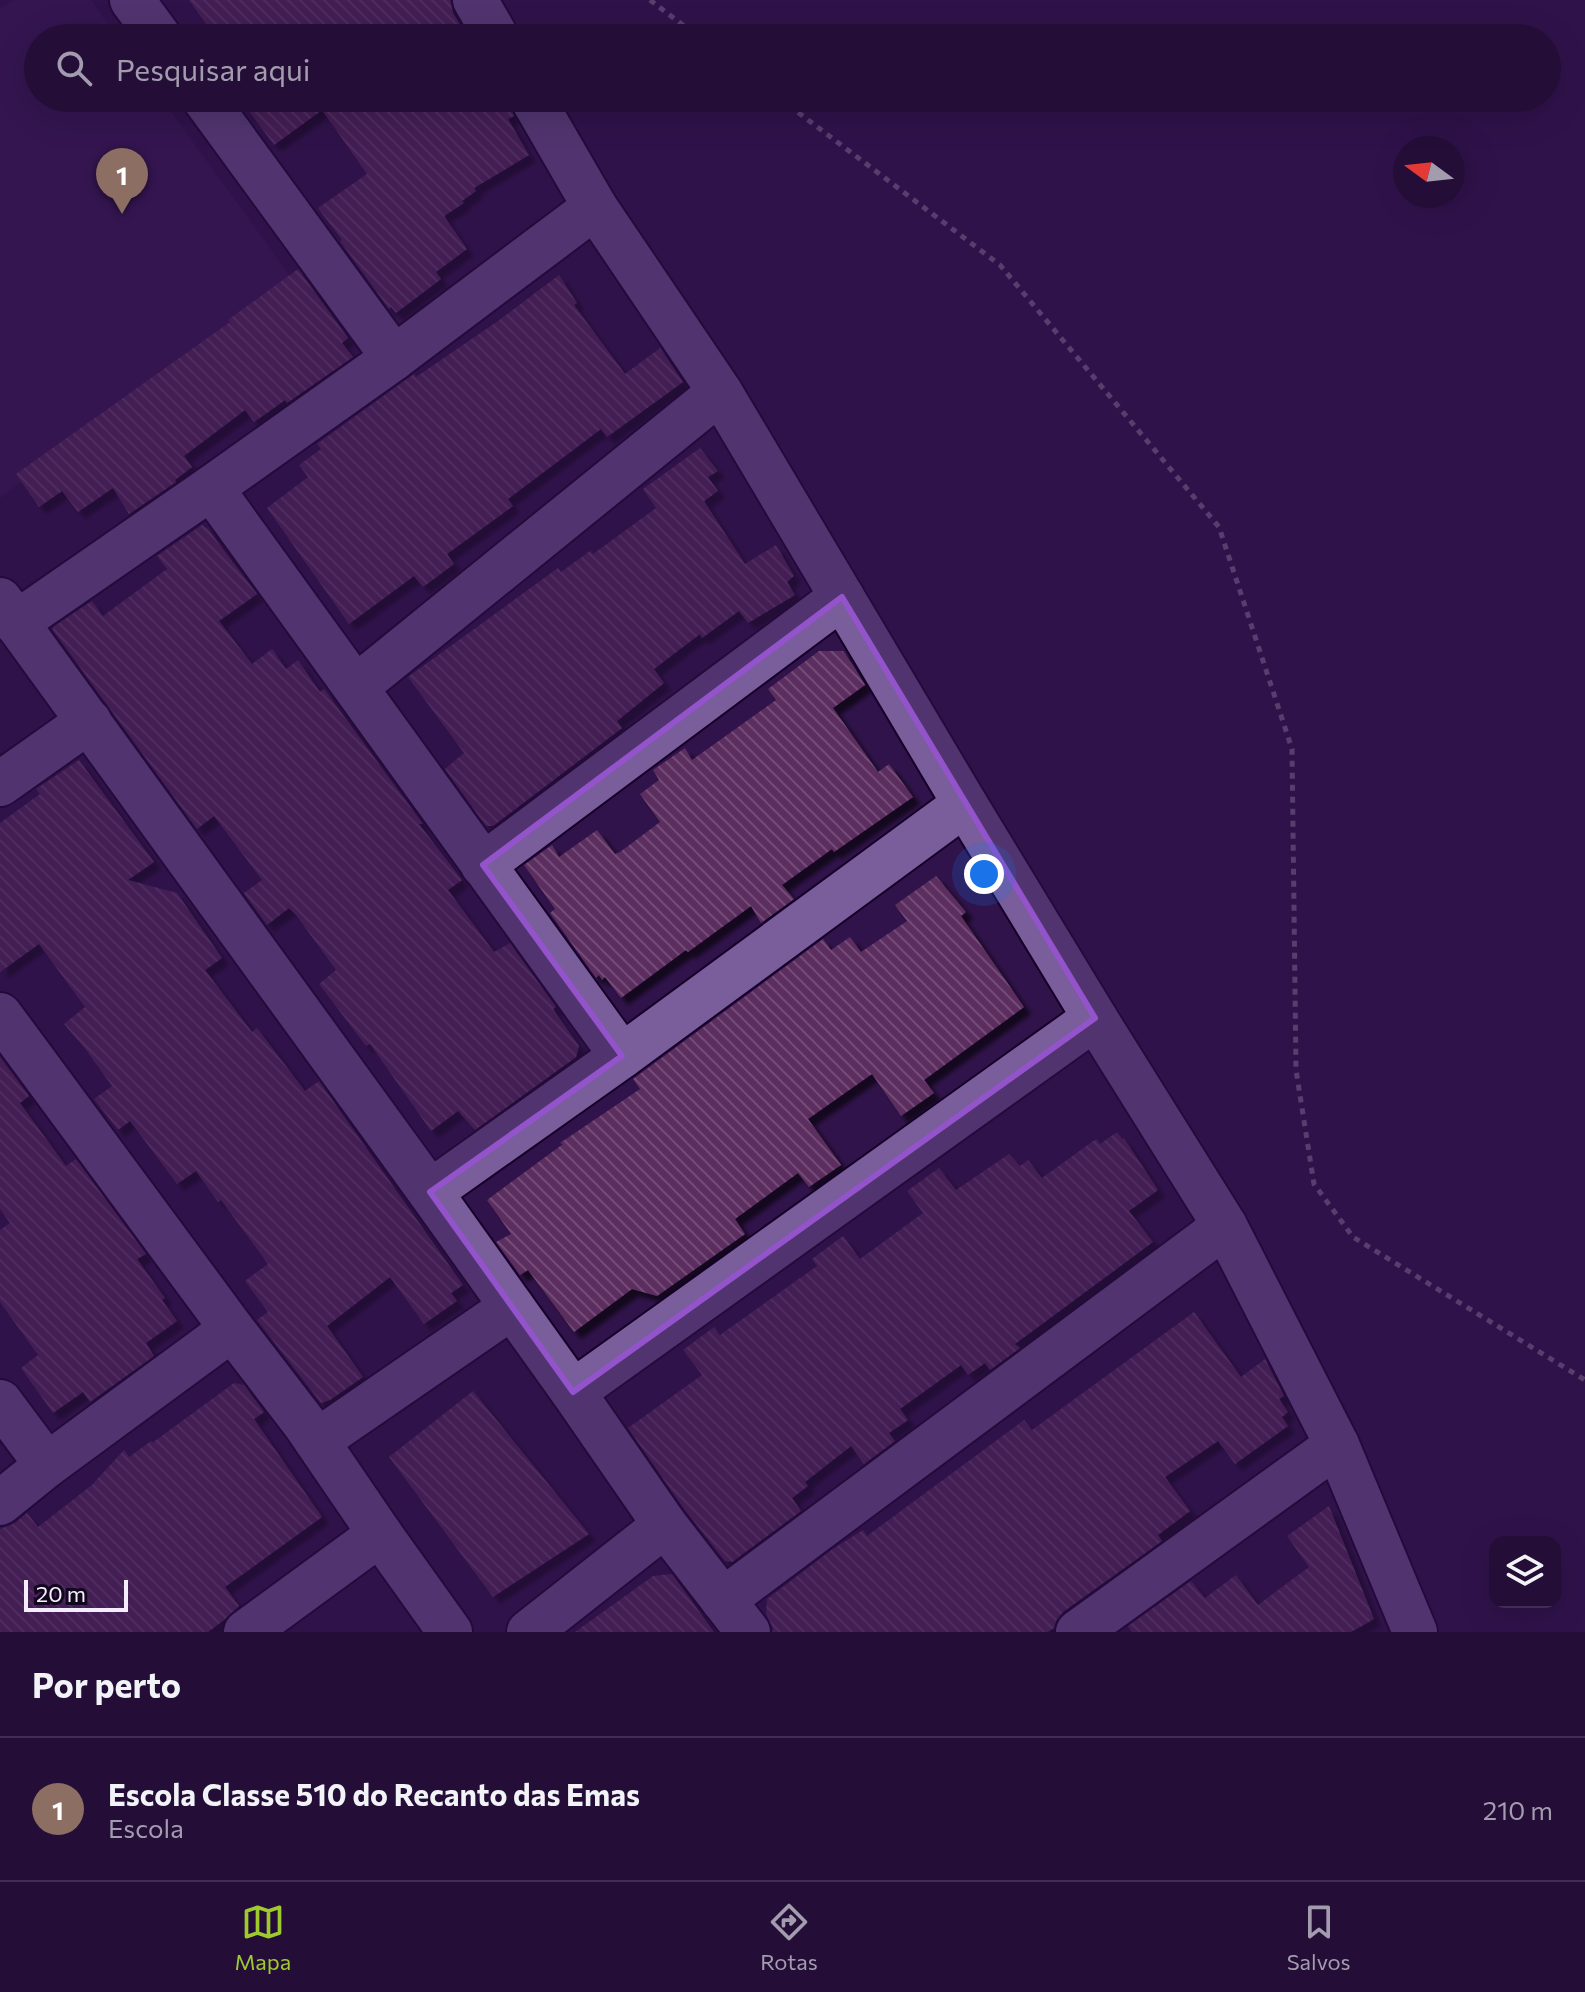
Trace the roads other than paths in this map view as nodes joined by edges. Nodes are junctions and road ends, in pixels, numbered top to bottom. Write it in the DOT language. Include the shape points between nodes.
graph roads {
  1 [pos="132,0"];
  2 [pos="475,0"];
  3 [pos="150,24"];
  4 [pos="489,24"];
  5 [pos="214,112"];
  6 [pos="540,112"];
  7 [pos="595,207"];
  8 [pos="394,358"];
  9 [pos="720,392"];
  10 [pos="211,488"];
  11 [pos="842,597"];
  12 [pos="8,612"];
  13 [pos="356,687"];
  14 [pos="89,721"];
  15 [pos="0,784"];
  16 [pos="965,804"];
  17 [pos="483,865"];
  18 [pos="0,1015"];
  19 [pos="1095,1018"];
  20 [pos="622,1056"];
  21 [pos="430,1192"];
  22 [pos="1225,1226"];
  23 [pos="512,1307"];
  24 [pos="232,1329"];
  25 [pos="573,1392"];
  26 [pos="0,1402"];
  27 [pos="317,1441"];
  28 [pos="1337,1445"];
  29 [pos="47,1465"];
  30 [pos="0,1503"];
  31 [pos="665,1525"];
  32 [pos="380,1534"];
  33 [pos="735,1616"];
  34 [pos="246,1632"];
  35 [pos="450,1632"];
  36 [pos="529,1632"];
  37 [pos="1078,1632"];
  38 [pos="1415,1632"];
  1 -- 3 [label="street"];
  2 -- 4 [label="street"];
  5 -- 8 [label="street"];
  6 -- 7 [label="street"];
  7 -- 8 [label="street"];
  7 -- 9 [label="street"];
  8 -- 10 [label="street"];
  9 -- 11 [label="street"];
  9 -- 13 [label="street"];
  10 -- 12 [label="street"];
  10 -- 13 [label="street"];
  11 -- 16 [label="street"];
  11 -- 17 [label="street"];
  12 -- 14 [label="street"];
  13 -- 17 [label="street"];
  14 -- 15 [label="street"];
  14 -- 21 [label="street"];
  16 -- 19 [label="street"];
  16 -- 20 [label="street"];
  17 -- 20 [label="street"];
  18 -- 24 [label="street"];
  19 -- 22 [label="street"];
  19 -- 25 [label="street"];
  20 -- 21 [label="street"];
  21 -- 23 [label="street"];
  22 -- 28 [label="street"];
  22 -- 33 [label="street"];
  23 -- 25 [label="street"];
  23 -- 27 [label="street"];
  24 -- 27 [label="street"];
  24 -- 29 [label="street"];
  25 -- 31 [label="street"];
  26 -- 29 [label="street"];
  27 -- 32 [label="street"];
  28 -- 37 [label="street"];
  28 -- 38 [label="street"];
  29 -- 30 [label="street"];
  31 -- 33 [label="street"];
  31 -- 36 [label="street"];
  32 -- 34 [label="street"];
  32 -- 35 [label="street"];
}
